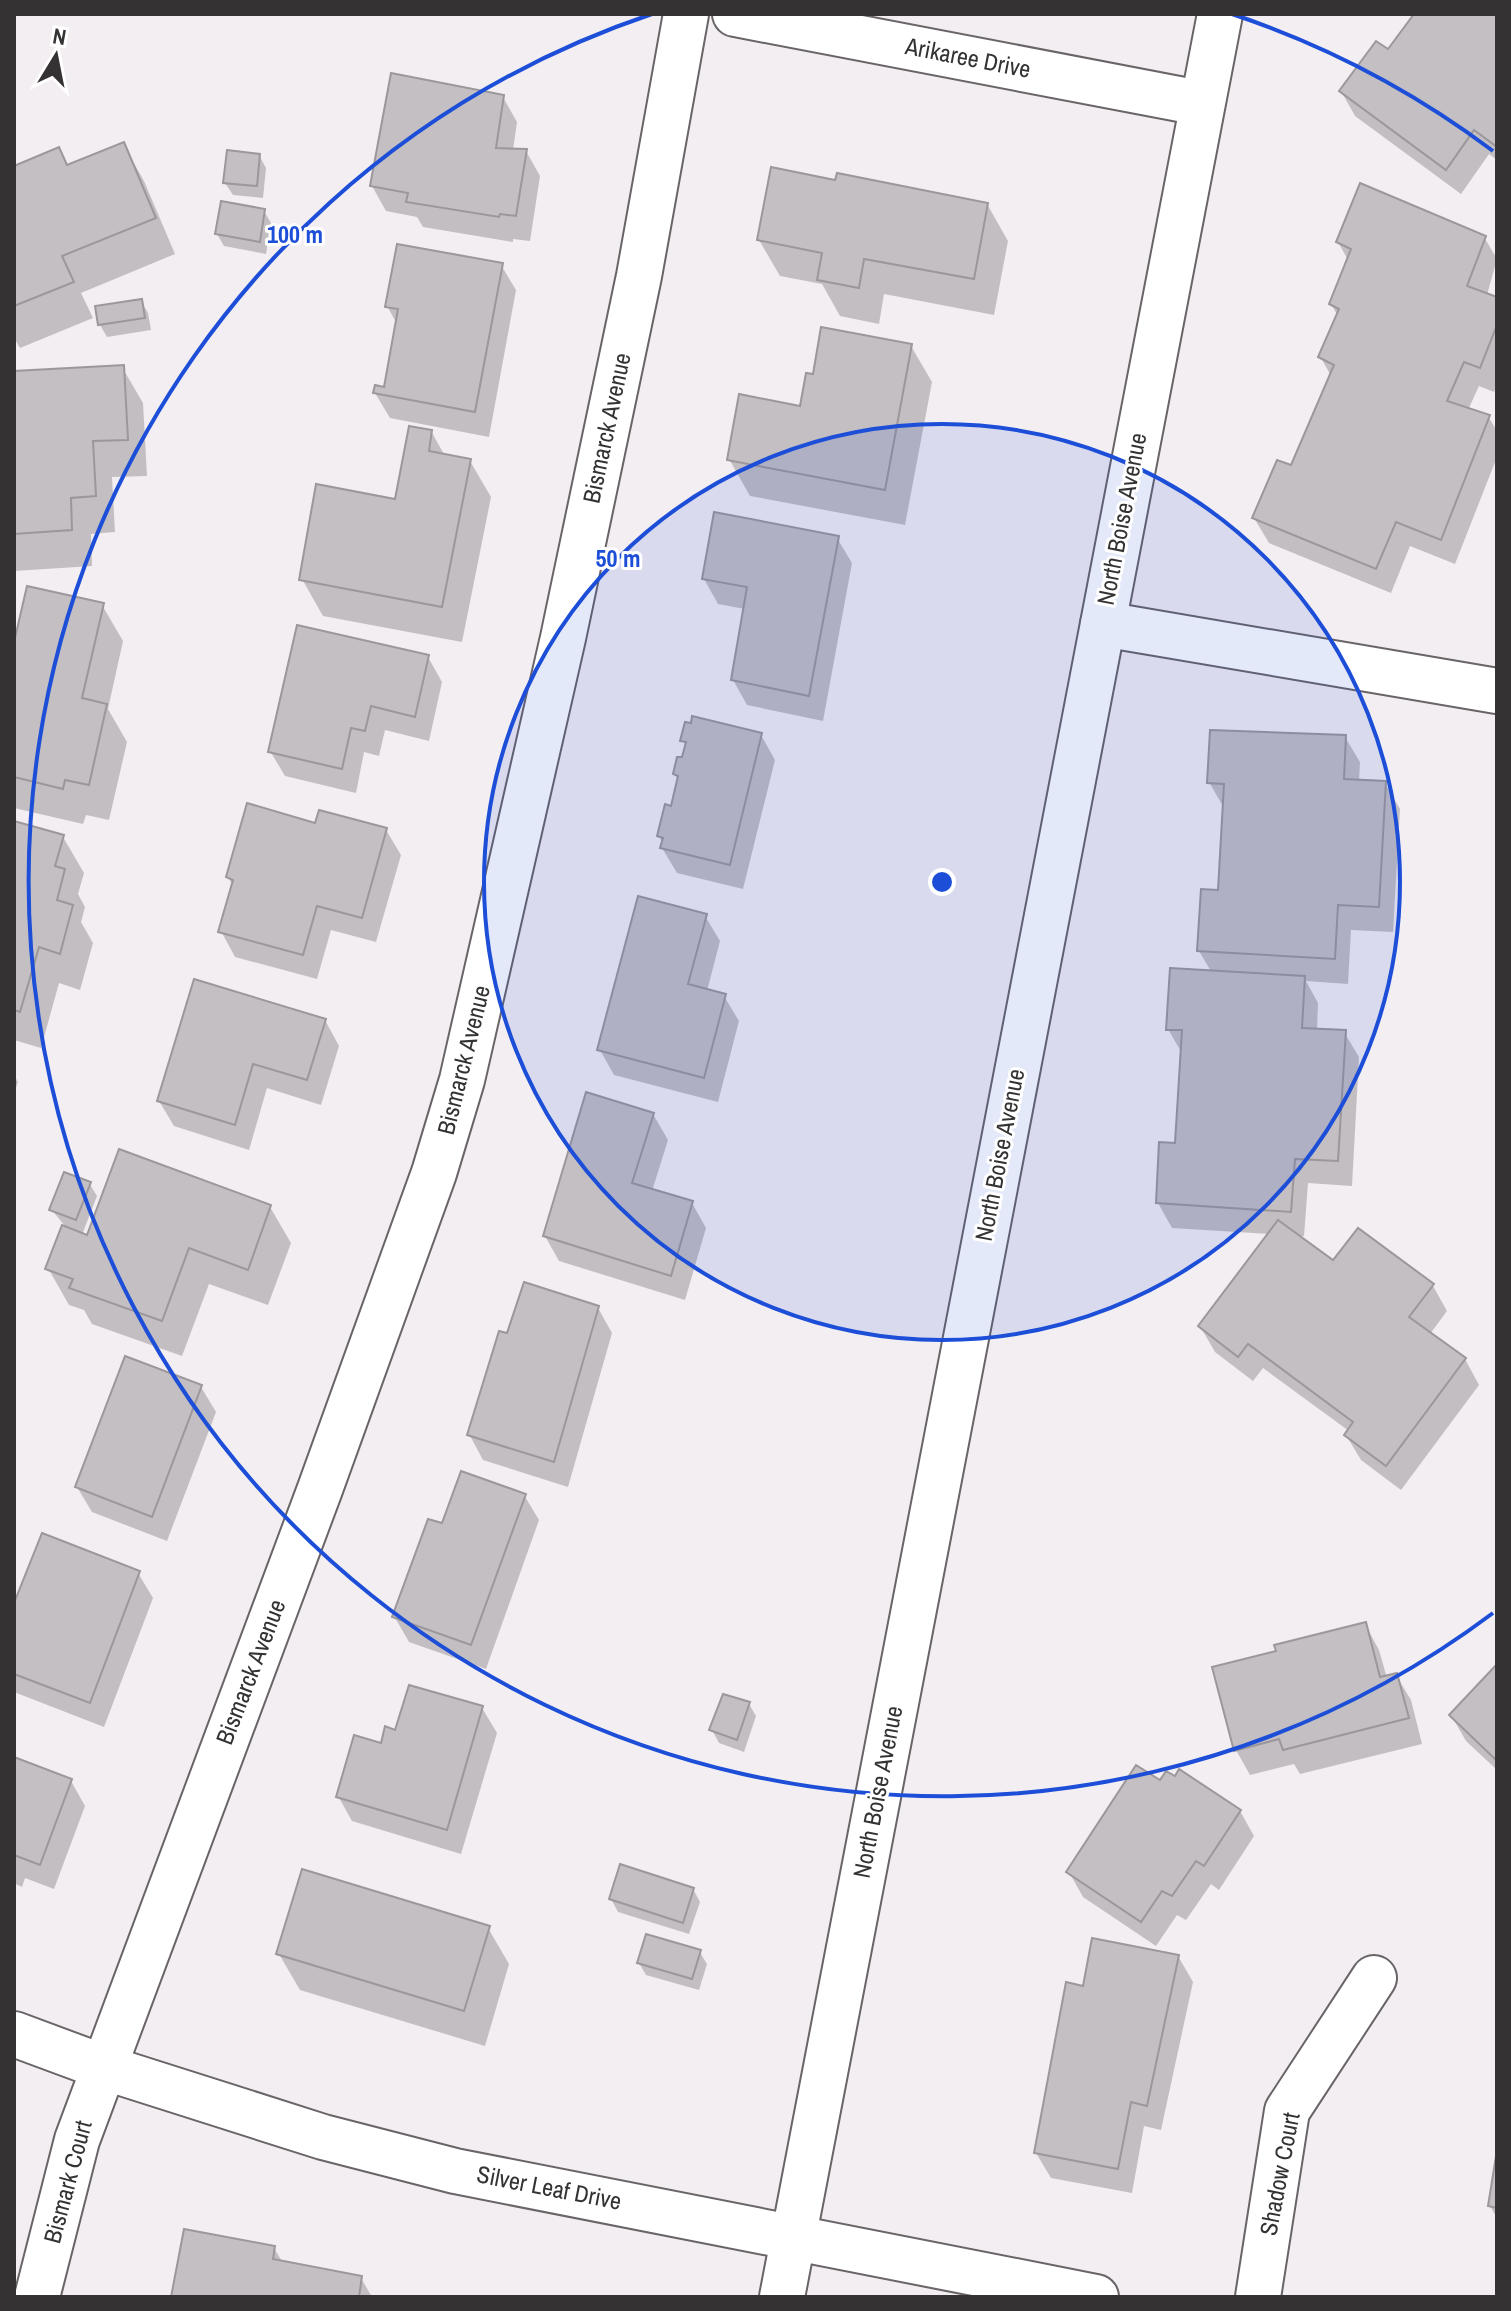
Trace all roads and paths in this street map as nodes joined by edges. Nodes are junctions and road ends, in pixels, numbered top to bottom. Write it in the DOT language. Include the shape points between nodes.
graph roads {
  1 [pos="686,14"];
  2 [pos="735,14"];
  3 [pos="1220,14"];
  4 [pos="1200,103"];
  5 [pos="1103,624"];
  6 [pos="1497,691"];
  7 [pos="1374,1978"];
  8 [pos="14,2034"];
  9 [pos="103,2067"];
  10 [pos="793,2236"];
  11 [pos="37,2297"];
  12 [pos="782,2297"];
  13 [pos="1096,2297"];
  14 [pos="1258,2297"];
  1 -- 9 [label="street, Bismarck Avenue" via="639,276 462,1080 434,1173 320,1489"];
  2 -- 4 [label="street, Arikaree Drive"];
  3 -- 4 [label="street, North Boise Avenue"];
  4 -- 5 [label="street, North Boise Avenue"];
  5 -- 6 [label="street"];
  5 -- 10 [label="street, North Boise Avenue"];
  7 -- 14 [label="street, Shadow Court" via="1287,2111"];
  8 -- 9 [label="street, Silver Leaf Drive"];
  9 -- 10 [label="street, Silver Leaf Drive" via="323,2137 455,2171"];
  9 -- 11 [label="street, Bismark Court" via="77,2140"];
  10 -- 12 [label="street, North Boise Avenue"];
  10 -- 13 [label="street, Silver Leaf Drive"];
}
